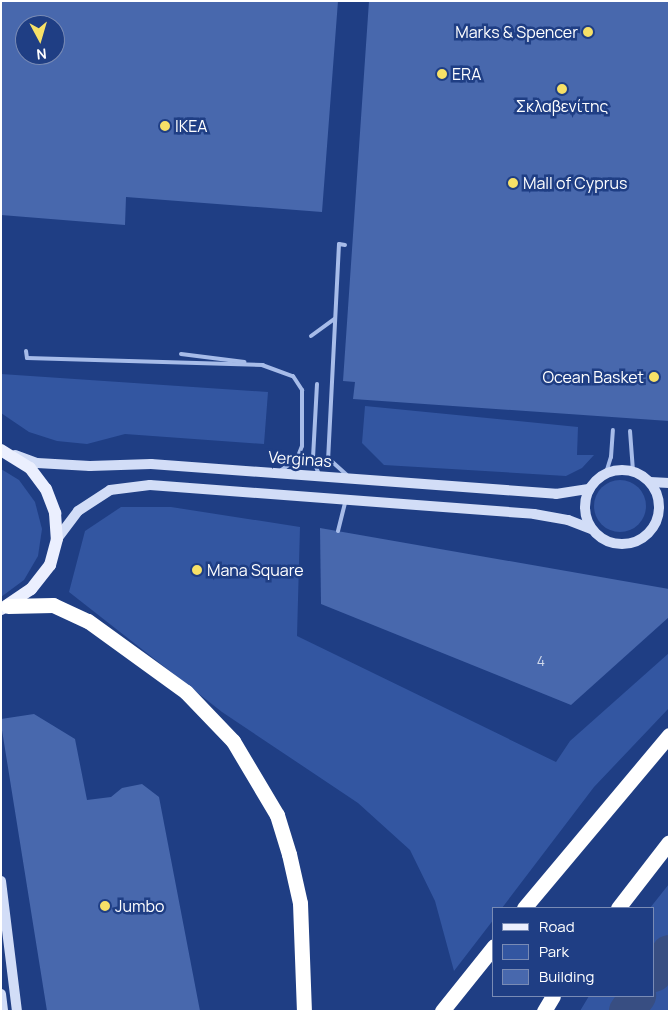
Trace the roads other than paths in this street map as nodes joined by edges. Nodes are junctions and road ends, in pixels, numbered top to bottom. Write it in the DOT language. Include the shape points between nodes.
graph roads {
  1 [pos="345,244"];
  2 [pos="334,319"];
  3 [pos="311,336"];
  4 [pos="26,351"];
  5 [pos="182,354"];
  6 [pos="263,365"];
  7 [pos="317,384"];
  8 [pos="613,430"];
  9 [pos="630,431"];
  10 [pos="5,451"];
  11 [pos="633,471"];
  12 [pos="278,473"];
  13 [pos="606,473"];
  14 [pos="320,476"];
  15 [pos="358,479"];
  16 [pos="650,482"];
  17 [pos="669,483"];
  18 [pos="588,489"];
  19 [pos="346,498"];
  20 [pos="669,516"];
  21 [pos="656,522"];
  22 [pos="591,529"];
  23 [pos="338,532"];
  24 [pos="57,538"];
  25 [pos="5,608"];
  26 [pos="669,735"];
  27 [pos="669,842"];
  28 [pos="1,881"];
  29 [pos="525,907"];
  30 [pos="619,907"];
  31 [pos="492,948"];
  32 [pos="1,994"];
  33 [pos="552,997"];
  34 [pos="3,1011"];
  35 [pos="17,1011"];
  36 [pos="304,1011"];
  37 [pos="442,1011"];
  38 [pos="544,1011"];
  1 -- 2 [label="lane" via="339,244"];
  2 -- 3 [label="lane"];
  2 -- 15 [label="lane" via="328,458 343,474"];
  4 -- 6 [label="lane" via="27,358"];
  5 -- 6 [label="lane"];
  6 -- 12 [label="lane" via="293,376 302,390 302,446 297,459"];
  7 -- 14 [label="lane" via="313,459"];
  8 -- 13 [label="lane"];
  9 -- 11 [label="lane"];
  10 -- 12 [label="street, Verginas" via="46,463 90,466 151,464"];
  10 -- 24 [label="main road" via="30,468 46,489 55,513"];
  11 -- 13 [label="street"];
  11 -- 16 [label="street"];
  12 -- 14 [label="street, Verginas"];
  13 -- 18 [label="street"];
  14 -- 15 [label="street, Verginas"];
  15 -- 18 [label="street, Verginas" via="556,494"];
  16 -- 17 [label="street"];
  16 -- 21 [label="street" via="657,494 659,509"];
  18 -- 22 [label="street" via="584,502 585,516"];
  19 -- 22 [label="street" via="534,514 568,520"];
  19 -- 23 [label="lane"];
  19 -- 24 [label="street" via="150,484 110,490 78,510"];
  20 -- 21 [label="street"];
  21 -- 22 [label="street" via="647,535 633,543 618,545 602,540"];
  24 -- 25 [label="main road" via="50,565 31,590"];
  25 -- 36 [label="highway" via="53,605 88,621 186,692 233,740 277,815 289,854 300,903"];
  26 -- 29 [label="highway"];
  27 -- 30 [label="highway"];
  28 -- 35 [label="street"];
  31 -- 37 [label="highway"];
  32 -- 34 [label="street"];
  33 -- 38 [label="highway"];
}
